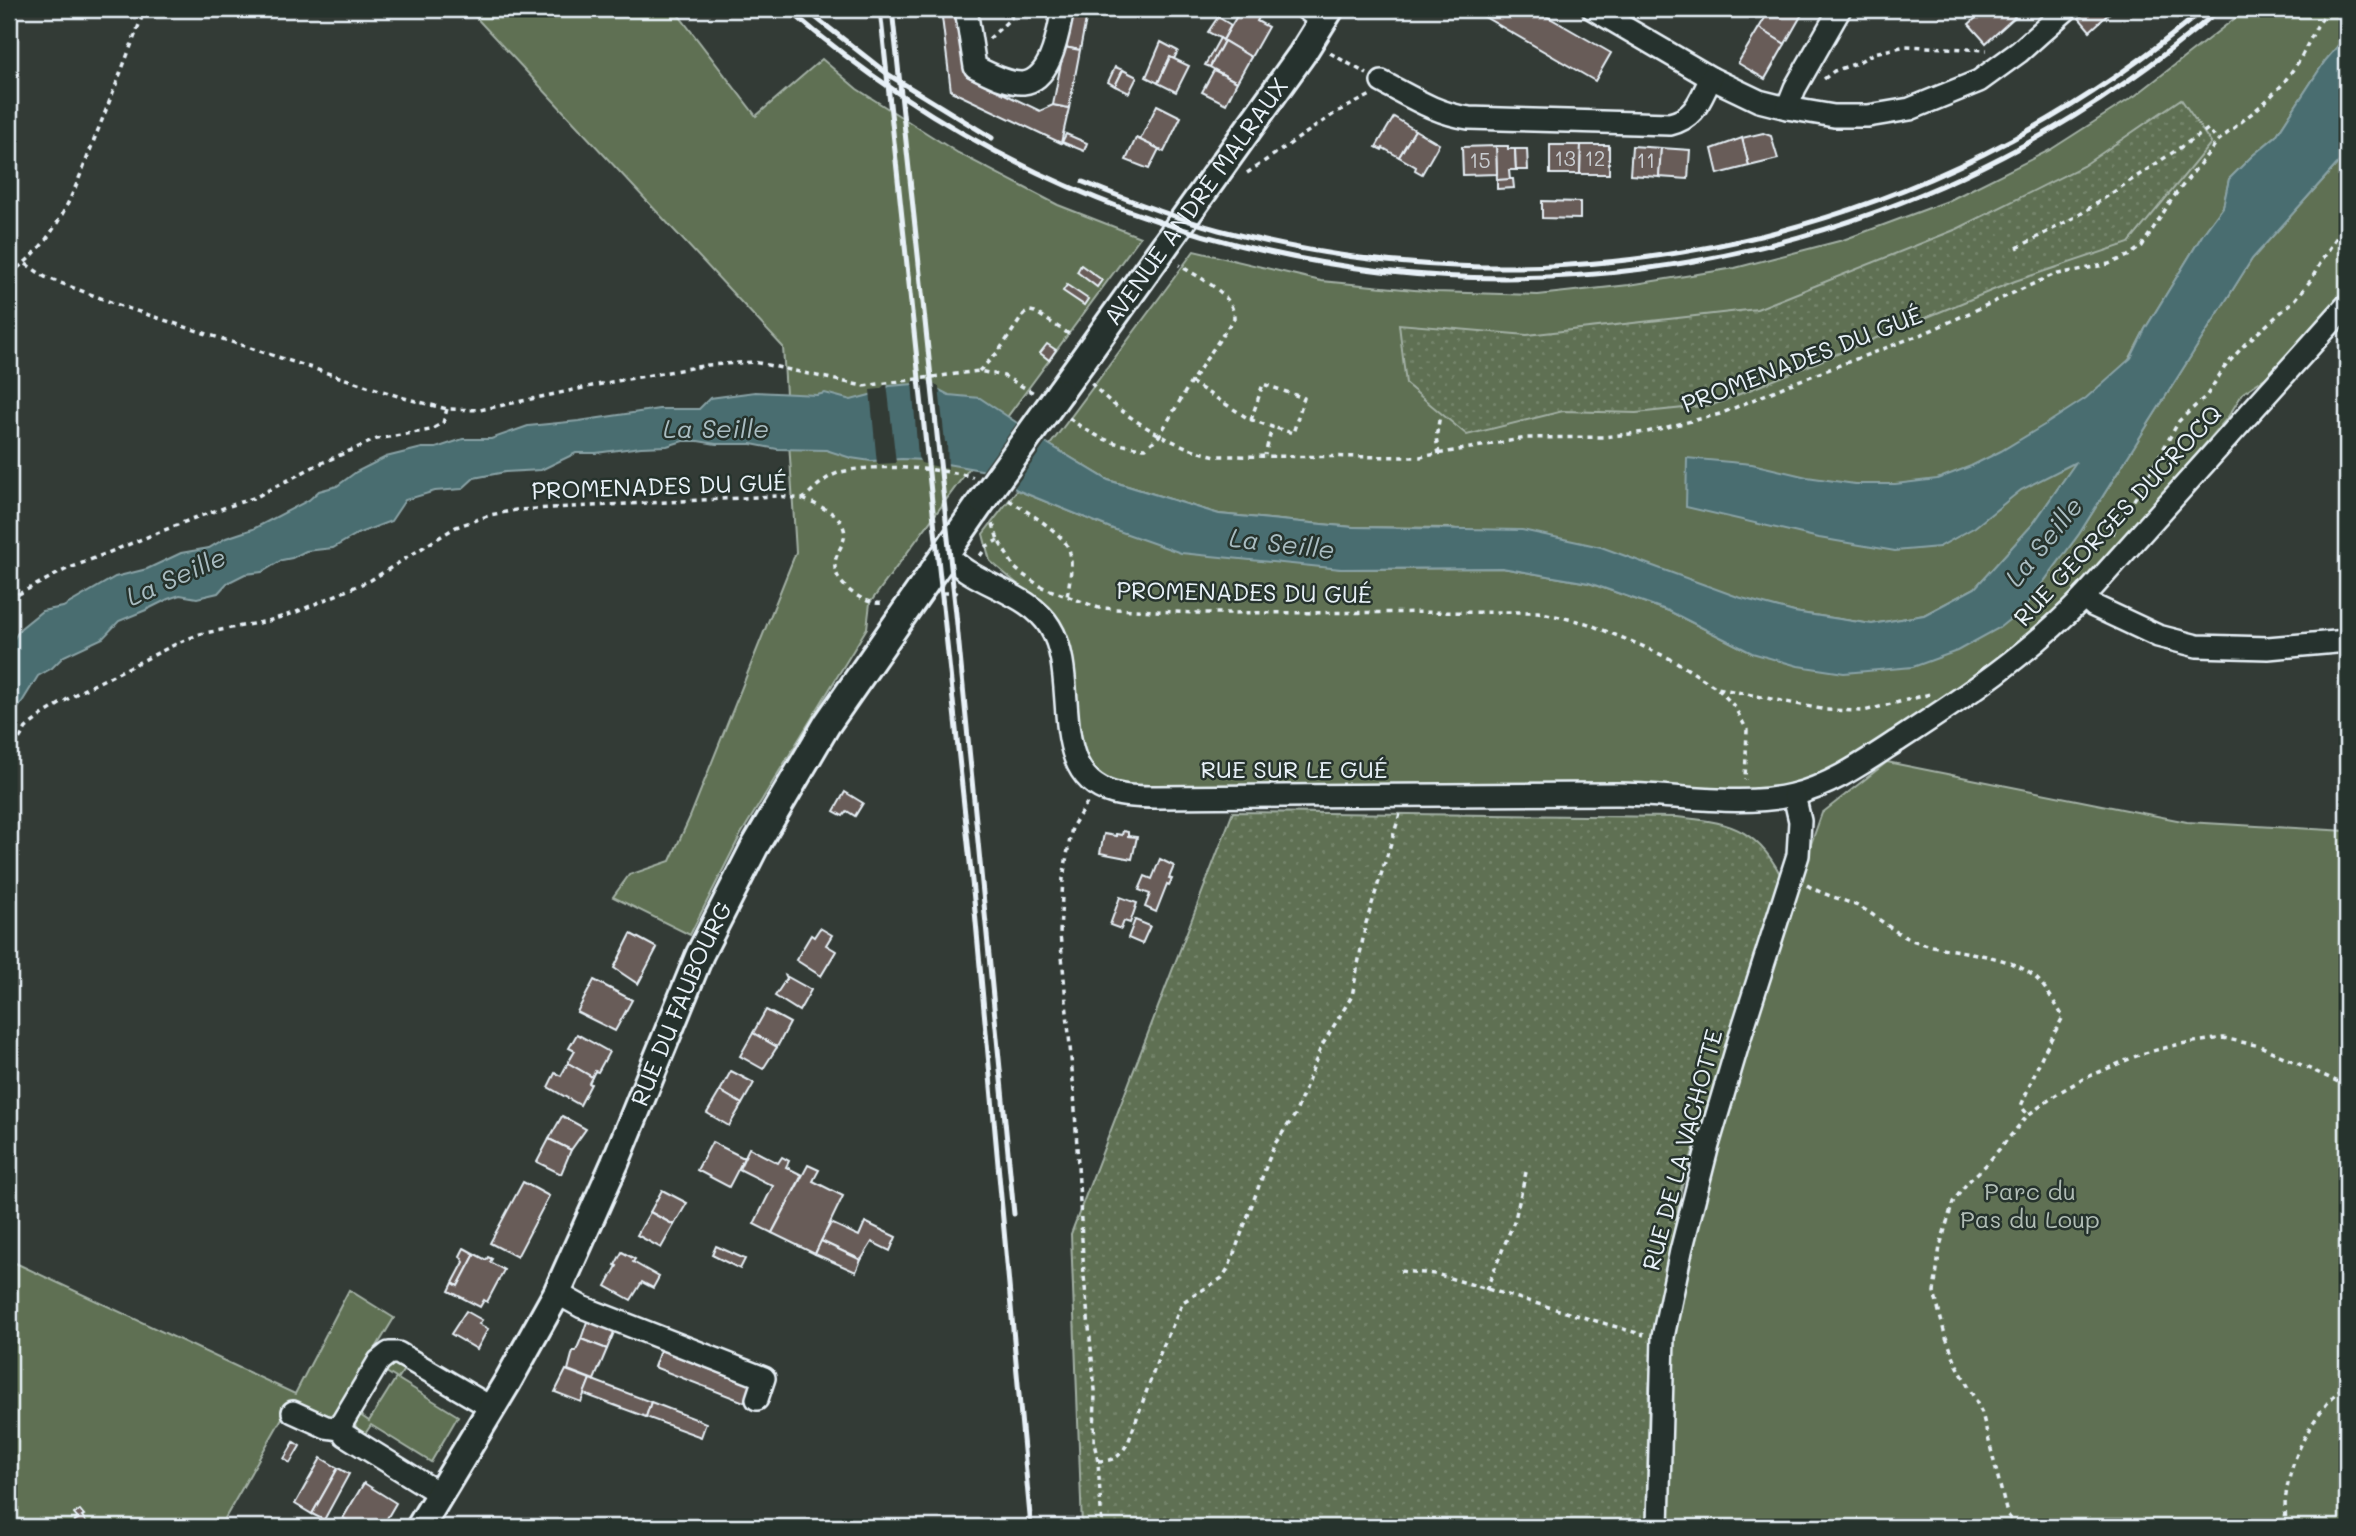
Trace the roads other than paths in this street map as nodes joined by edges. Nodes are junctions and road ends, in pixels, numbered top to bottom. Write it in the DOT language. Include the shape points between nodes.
graph roads {
  1 [pos="966,9"];
  2 [pos="1063,9"];
  3 [pos="1593,9"];
  4 [pos="1840,9"];
  5 [pos="2067,9"];
  6 [pos="1319,13"];
  7 [pos="1711,78"];
  8 [pos="1382,82"];
  9 [pos="1791,98"];
  10 [pos="2347,305"];
  11 [pos="985,497"];
  12 [pos="944,554"];
  13 [pos="2084,597"];
  14 [pos="2347,641"];
  15 [pos="1794,795"];
  16 [pos="556,1293"];
  17 [pos="757,1399"];
  18 [pos="492,1408"];
  19 [pos="293,1412"];
  20 [pos="341,1429"];
  21 [pos="440,1494"];
  22 [pos="421,1527"];
  23 [pos="1658,1527"];
  1 -- 2 [label="street" via="975,67 1023,83 1042,74 1055,48"];
  3 -- 7 [label="street"];
  4 -- 9 [label="street"];
  5 -- 9 [label="street" via="1979,81 1910,109 1834,116"];
  6 -- 11 [label="main road, AVENUE ANDRÉ MALRAUX, bridge" via="1302,54"];
  7 -- 8 [label="street" via="1691,115 1670,124 1461,117 1437,111"];
  7 -- 9 [label="street" via="1759,101"];
  10 -- 13 [label="street, RUE GEORGES DUCROCQ"];
  11 -- 12 [label="main road, RUE DU FAUBOURG"];
  12 -- 15 [label="street, RUE SUR LE GUÉ" via="1025,603 1050,626 1063,662 1072,754 1082,772 1112,793 1640,794 1745,799"];
  12 -- 16 [label="main road, RUE DU FAUBOURG" via="827,724 754,848 700,954"];
  13 -- 14 [label="street" via="2158,636 2197,646 2268,648"];
  13 -- 15 [label="street, RUE GEORGES DUCROCQ" via="2038,643 1949,707 1834,779"];
  15 -- 23 [label="street, RUE DE LA VACHOTTE" via="1800,844 1708,1146 1663,1337"];
  16 -- 17 [label="street" via="764,1378"];
  16 -- 18 [label="main road, RUE DU FAUBOURG"];
  18 -- 20 [label="street" via="398,1353 389,1353 379,1361"];
  18 -- 21 [label="main road, RUE DU FAUBOURG"];
  19 -- 20 [label="street"];
  20 -- 21 [label="street"];
  21 -- 22 [label="main road, RUE DU FAUBOURG"];
}
